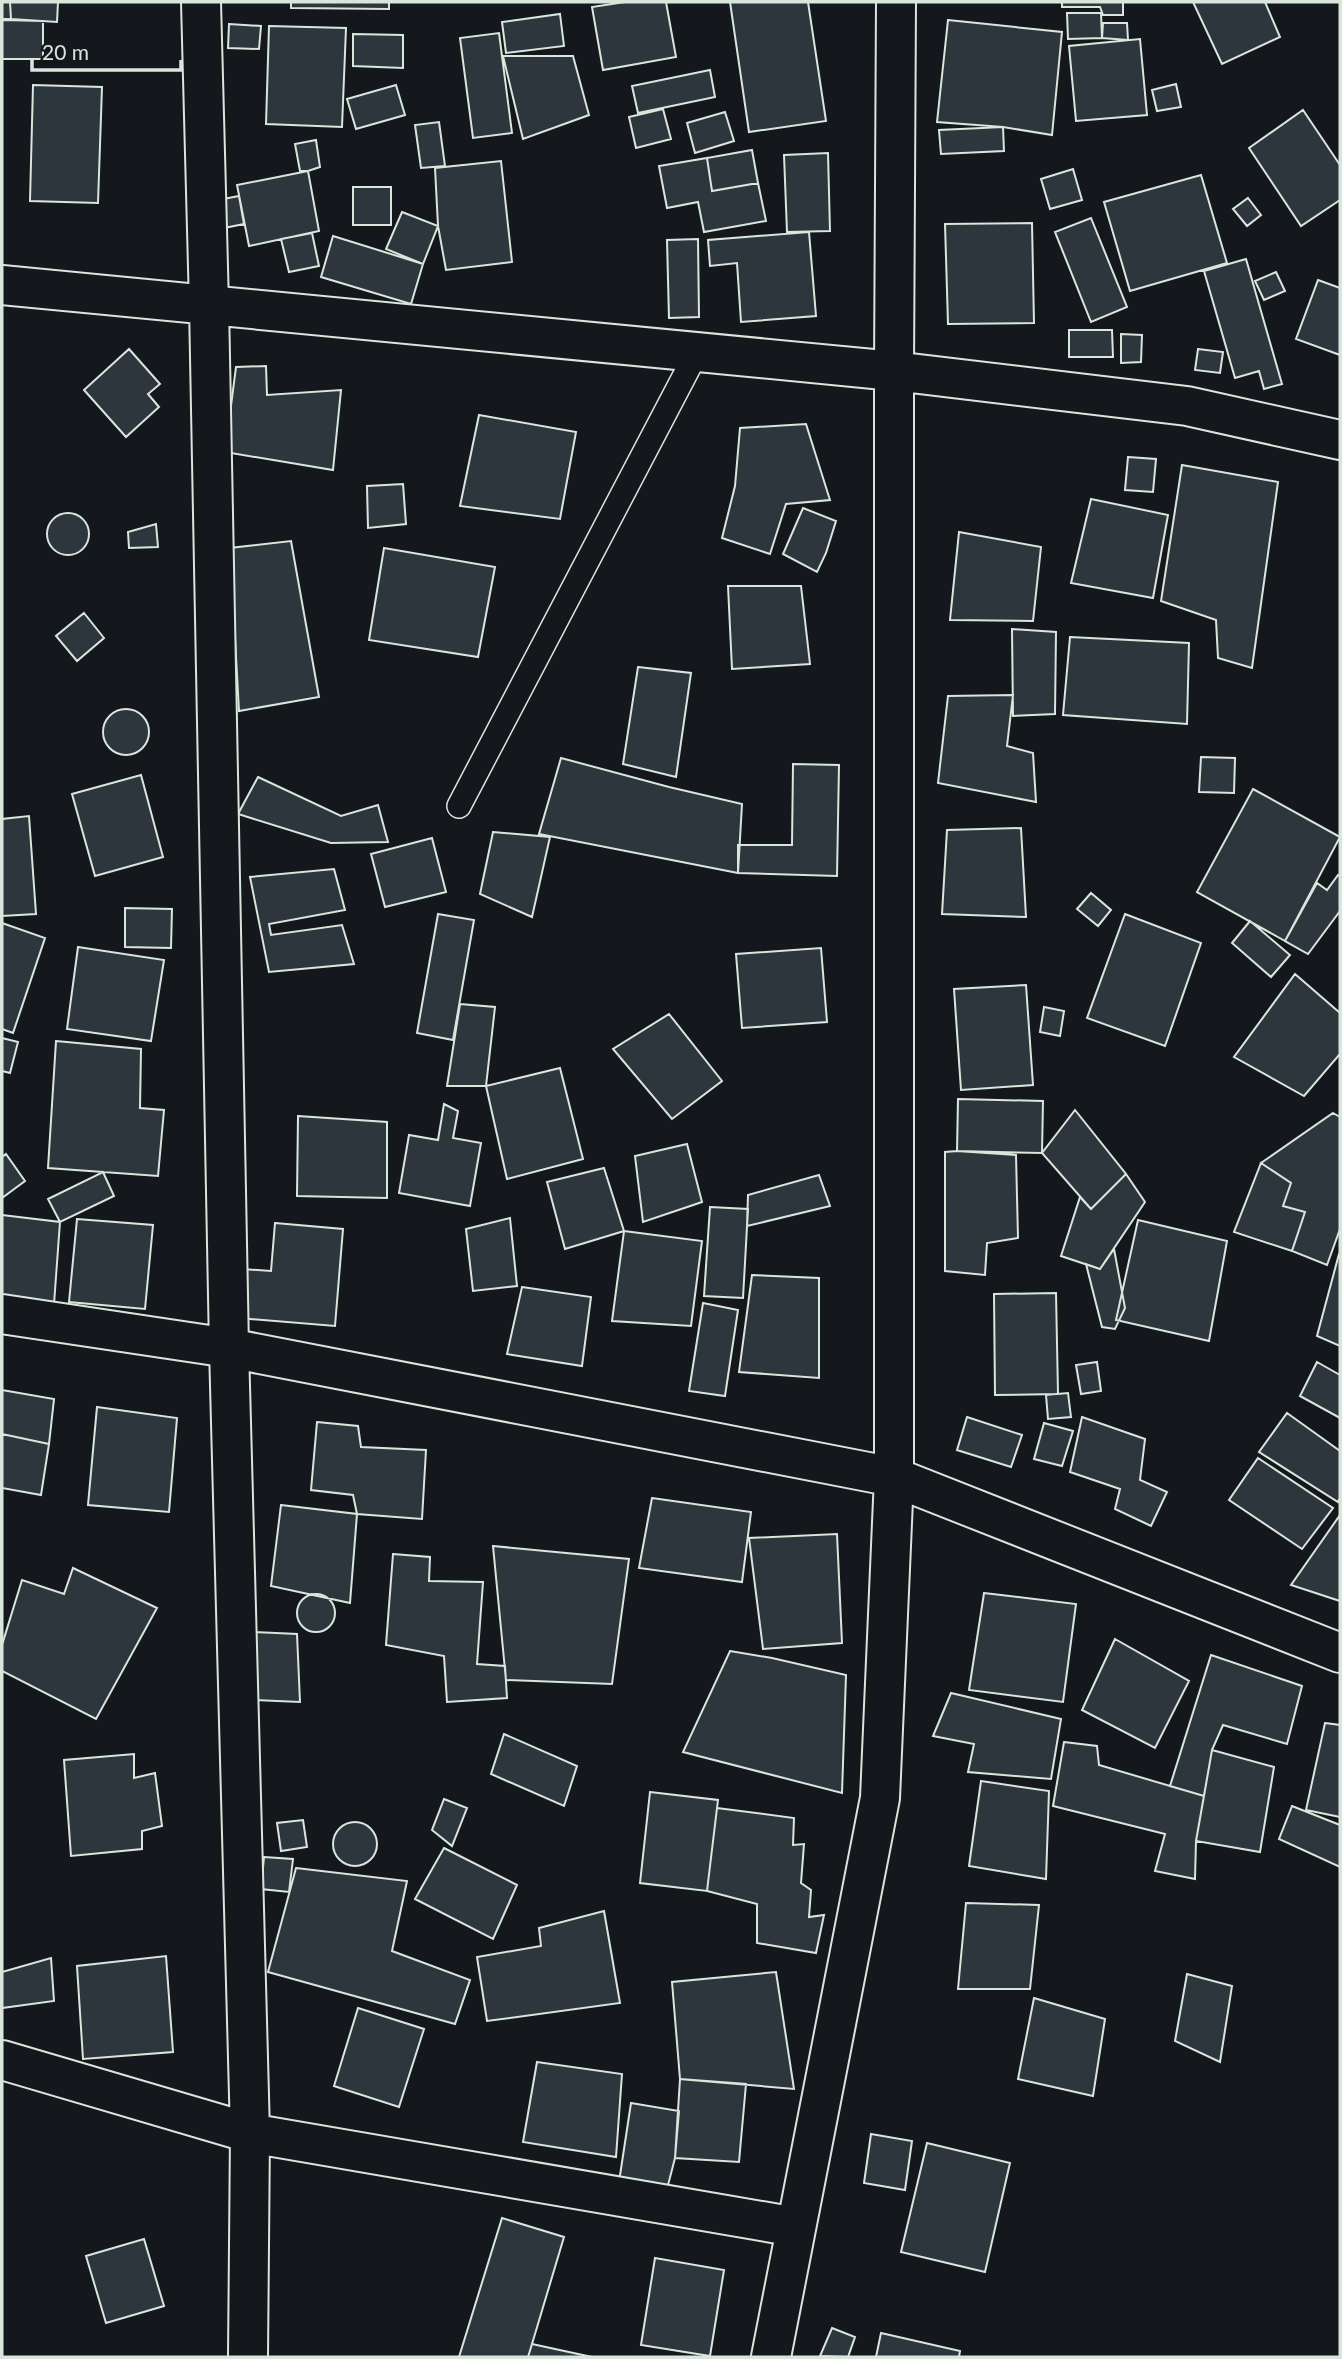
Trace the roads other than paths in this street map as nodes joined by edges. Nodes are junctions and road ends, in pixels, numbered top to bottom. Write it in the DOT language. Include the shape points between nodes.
graph roads {
  1 [pos="201,2"];
  2 [pos="896,2"];
  3 [pos="2,285"];
  4 [pos="209,306"];
  5 [pos="698,352"];
  6 [pos="894,371"];
  7 [pos="1340,440"];
  8 [pos="459,806"];
  9 [pos="2,1314"];
  10 [pos="229,1348"];
  11 [pos="894,1478"];
  12 [pos="1340,1653"];
  13 [pos="2,2060"];
  14 [pos="250,2133"];
  15 [pos="796,2227"];
  16 [pos="248,2357"];
  17 [pos="771,2357"];
  1 -- 4 [label="street"];
  2 -- 6 [label="street"];
  3 -- 4 [label="street"];
  4 -- 5 [label="street"];
  4 -- 10 [label="street"];
  5 -- 6 [label="street"];
  5 -- 8 [label="lane"];
  6 -- 7 [label="street" via="1187,406"];
  6 -- 11 [label="street"];
  9 -- 10 [label="street"];
  10 -- 11 [label="street"];
  10 -- 14 [label="street"];
  11 -- 12 [label="street"];
  11 -- 15 [label="street" via="880,1798"];
  13 -- 14 [label="street"];
  14 -- 15 [label="street"];
  14 -- 16 [label="street"];
  15 -- 17 [label="street"];
}
